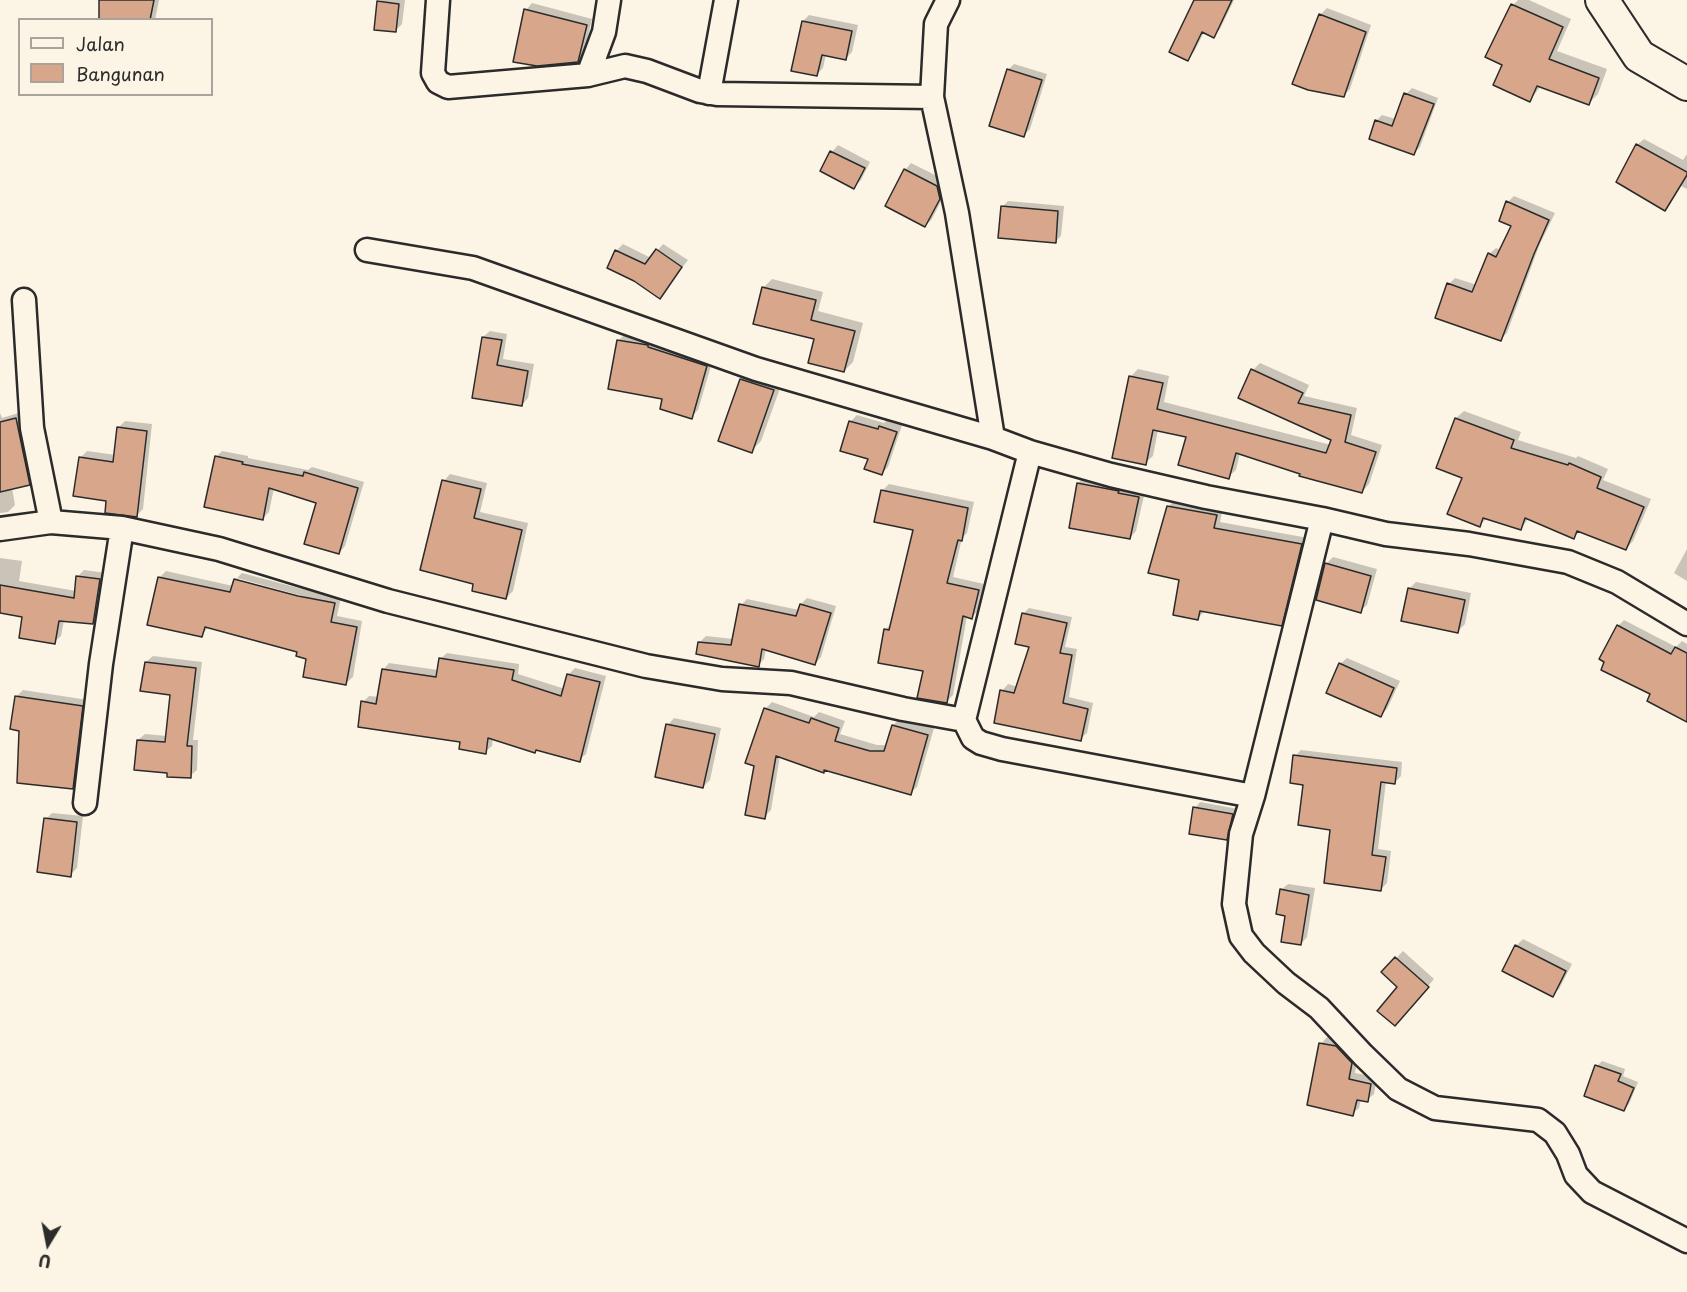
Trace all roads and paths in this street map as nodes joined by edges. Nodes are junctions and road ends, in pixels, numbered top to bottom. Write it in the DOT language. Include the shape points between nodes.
graph roads {
  1 [pos="438,0"];
  2 [pos="609,0"];
  3 [pos="726,0"];
  4 [pos="948,0"];
  5 [pos="1602,0"];
  6 [pos="588,75"];
  7 [pos="1687,84"];
  8 [pos="709,93"];
  9 [pos="932,97"];
  10 [pos="368,250"];
  11 [pos="24,300"];
  12 [pos="993,438"];
  13 [pos="1030,452"];
  14 [pos="1322,519"];
  15 [pos="51,522"];
  16 [pos="122,528"];
  17 [pos="0,529"];
  18 [pos="1687,624"];
  19 [pos="964,720"];
  20 [pos="1253,796"];
  21 [pos="85,802"];
  22 [pos="1687,1241"];
  1 -- 6 [label="street" via="433,73 448,87"];
  2 -- 6 [label="street" via="604,32"];
  3 -- 8 [label="street"];
  4 -- 9 [label="street" via="936,24"];
  5 -- 7 [label="street" via="1640,56"];
  6 -- 8 [label="street" via="625,66"];
  8 -- 9 [label="street"];
  9 -- 12 [label="street" via="959,224"];
  10 -- 12 [label="street" via="473,268 756,369"];
  11 -- 15 [label="street" via="33,428"];
  12 -- 13 [label="street"];
  13 -- 14 [label="street" via="1196,495"];
  13 -- 19 [label="street"];
  14 -- 18 [label="street" via="1386,534 1568,562 1617,582"];
  14 -- 20 [label="street"];
  15 -- 16 [label="street"];
  15 -- 17 [label="street"];
  16 -- 19 [label="street" via="219,549 388,601 646,666 722,679 792,683"];
  16 -- 21 [label="street"];
  19 -- 20 [label="street" via="973,738 1002,749"];
  20 -- 22 [label="street" via="1241,834 1234,904 1241,936 1254,953 1320,1008 1398,1089 1435,1108 1538,1120 1555,1133 1576,1175 1592,1192"];
}
